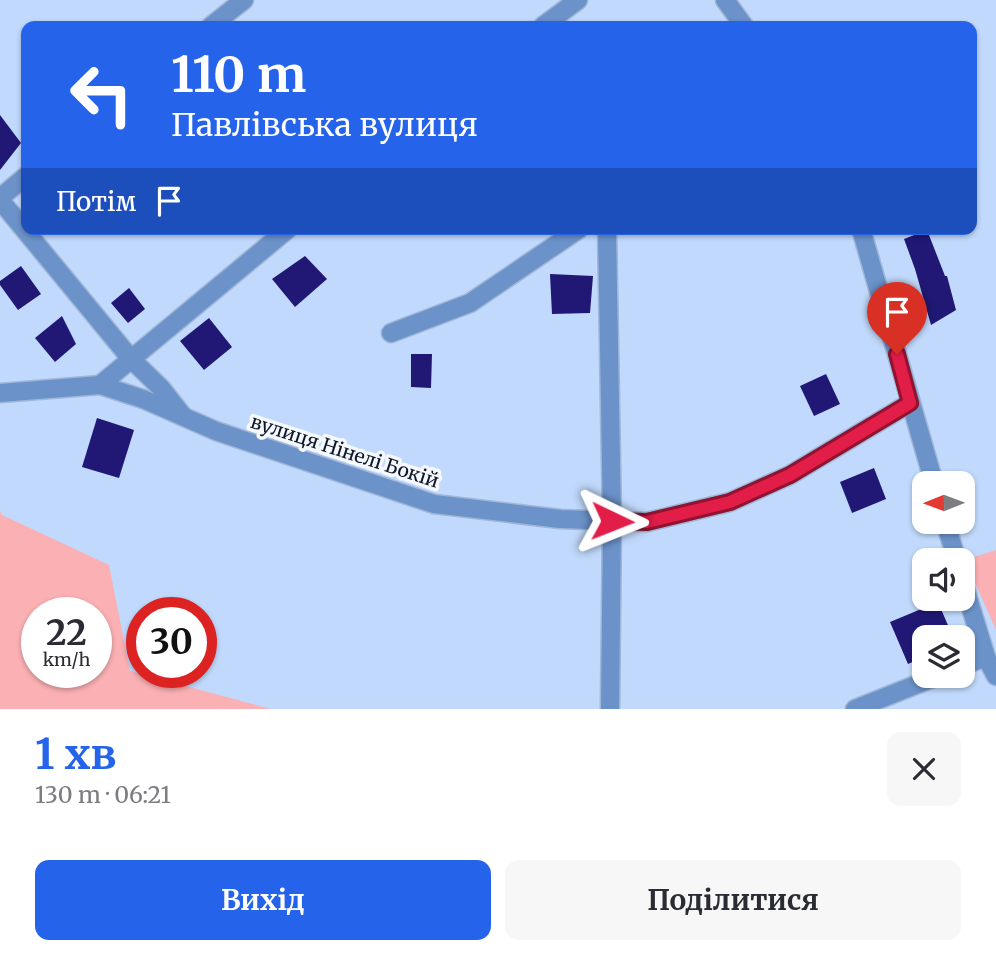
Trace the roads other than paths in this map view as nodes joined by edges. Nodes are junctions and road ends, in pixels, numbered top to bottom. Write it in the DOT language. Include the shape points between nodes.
graph roads {
  1 [pos="244,0"];
  2 [pos="578,0"];
  3 [pos="725,0"];
  4 [pos="217,21"];
  5 [pos="550,21"];
  6 [pos="740,21"];
  7 [pos="21,180"];
  8 [pos="0,199"];
  9 [pos="21,225"];
  10 [pos="29,235"];
  11 [pos="281,235"];
  12 [pos="570,235"];
  13 [pos="607,235"];
  14 [pos="863,235"];
  15 [pos="391,333"];
  16 [pos="131,359"];
  17 [pos="100,385"];
  18 [pos="0,393"];
  19 [pos="910,403"];
  20 [pos="184,418"];
  21 [pos="930,471"];
  22 [pos="612,521"];
  23 [pos="972,611"];
  24 [pos="986,657"];
  25 [pos="975,661"];
  26 [pos="996,676"];
  27 [pos="912,687"];
  28 [pos="610,709"];
  29 [pos="855,709"];
  1 -- 4 [label="street"];
  2 -- 5 [label="street"];
  3 -- 6 [label="street"];
  7 -- 8 [label="street"];
  8 -- 9 [label="street"];
  10 -- 16 [label="street"];
  11 -- 16 [label="street"];
  12 -- 15 [label="street" via="470,303"];
  13 -- 22 [label="street"];
  14 -- 19 [label="street"];
  16 -- 17 [label="street"];
  16 -- 20 [label="street"];
  17 -- 18 [label="street, вулиця Нінелі Бокій"];
  17 -- 20 [label="street, вулиця Нінелі Бокій"];
  19 -- 21 [label="street"];
  19 -- 22 [label="street, вулиця Нінелі Бокій" via="790,475 730,502 647,522"];
  20 -- 22 [label="street, вулиця Нінелі Бокій" via="434,504"];
  22 -- 28 [label="street"];
  23 -- 24 [label="street"];
  24 -- 25 [label="street"];
  24 -- 26 [label="street"];
  27 -- 29 [label="street"];
}
